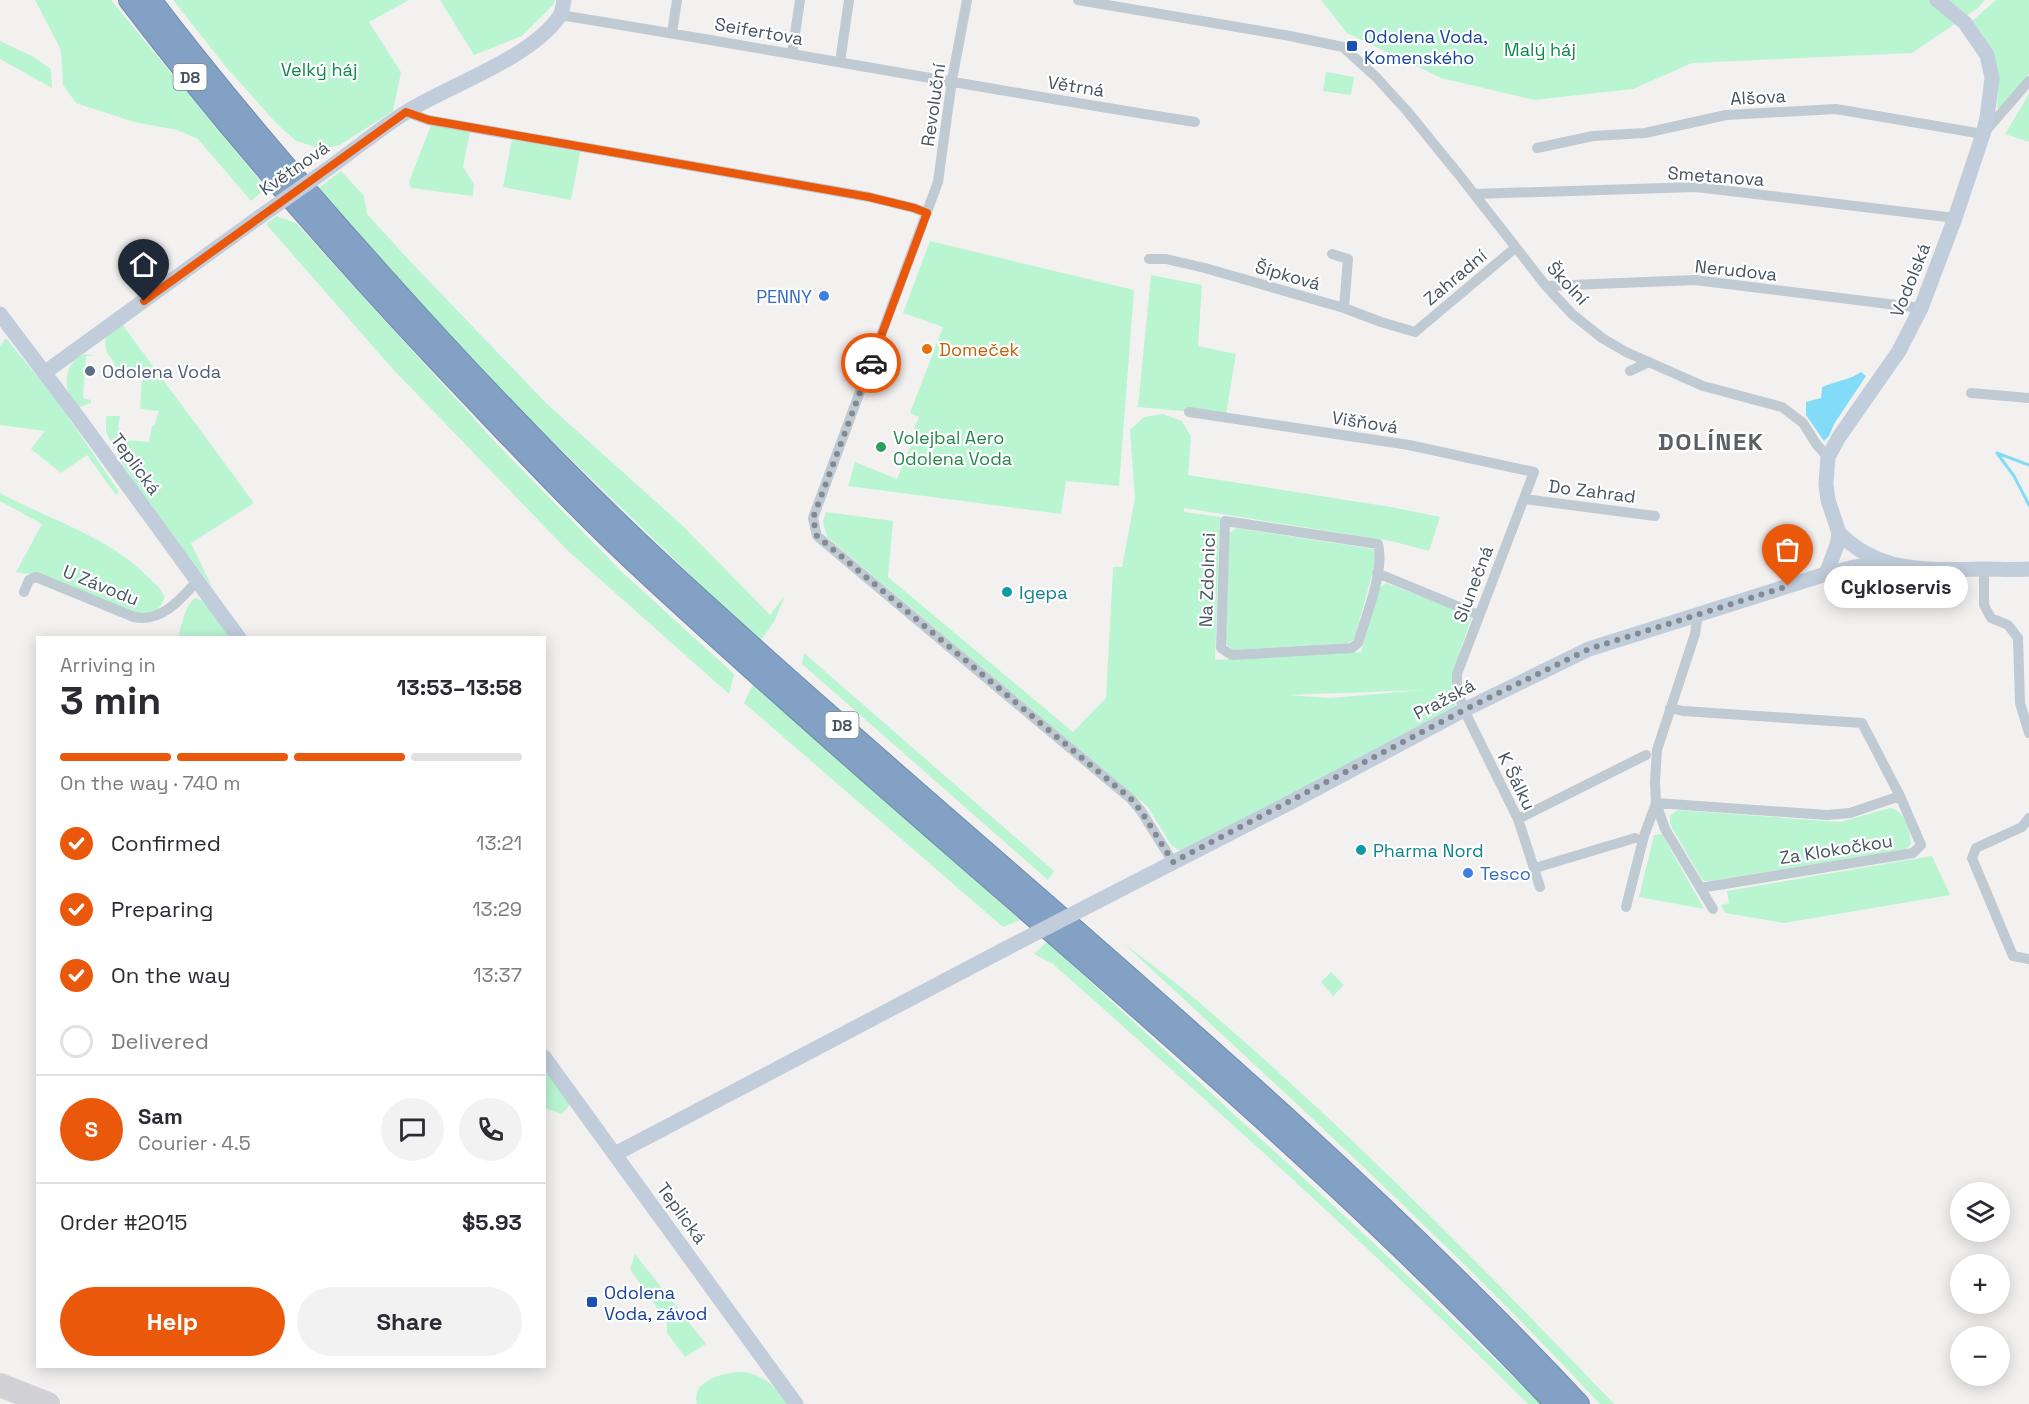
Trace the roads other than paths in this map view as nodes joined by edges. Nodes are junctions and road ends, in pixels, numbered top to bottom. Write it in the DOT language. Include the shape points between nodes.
graph roads {
  1 [pos="129,0"];
  2 [pos="151,0"];
  3 [pos="564,0"];
  4 [pos="678,0"];
  5 [pos="800,0"];
  6 [pos="849,0"];
  7 [pos="967,0"];
  8 [pos="1078,0"];
  9 [pos="1937,0"];
  10 [pos="560,15"];
  11 [pos="672,33"];
  12 [pos="792,54"];
  13 [pos="840,62"];
  14 [pos="952,80"];
  15 [pos="2029,81"];
  16 [pos="406,112"];
  17 [pos="1195,122"];
  18 [pos="1983,134"];
  19 [pos="1537,148"];
  20 [pos="1474,194"];
  21 [pos="927,213"];
  22 [pos="1954,218"];
  23 [pos="1515,248"];
  24 [pos="1332,254"];
  25 [pos="1149,259"];
  26 [pos="1546,286"];
  27 [pos="1344,308"];
  28 [pos="1922,308"];
  29 [pos="0,314"];
  30 [pos="1415,332"];
  31 [pos="1649,362"];
  32 [pos="1630,371"];
  33 [pos="44,373"];
  34 [pos="1971,393"];
  35 [pos="2029,398"];
  36 [pos="1189,412"];
  37 [pos="1828,457"];
  38 [pos="1534,472"];
  39 [pos="1524,499"];
  40 [pos="1656,516"];
  41 [pos="1839,533"];
  42 [pos="1890,563"];
  43 [pos="1984,569"];
  44 [pos="2029,569"];
  45 [pos="1377,573"];
  46 [pos="1826,574"];
  47 [pos="197,581"];
  48 [pos="24,592"];
  49 [pos="1698,613"];
  50 [pos="1479,615"];
  51 [pos="238,636"];
  52 [pos="1670,708"];
  53 [pos="1464,710"];
  54 [pos="2029,733"];
  55 [pos="1646,754"];
  56 [pos="1900,796"];
  57 [pos="1656,803"];
  58 [pos="2029,818"];
  59 [pos="1518,819"];
  60 [pos="1635,838"];
  61 [pos="1173,862"];
  62 [pos="1535,868"];
  63 [pos="1540,886"];
  64 [pos="1700,888"];
  65 [pos="1626,907"];
  66 [pos="1713,909"];
  67 [pos="2029,959"];
  68 [pos="546,1060"];
  69 [pos="615,1154"];
  70 [pos="796,1404"];
  71 [pos="1555,1404"];
  72 [pos="1579,1404"];
  1 -- 71 [label="highway, D8" via="281,188 415,337 626,554 1260,1117 1448,1294"];
  2 -- 72 [label="highway, D8" via="293,176 435,335 547,452 662,564 1170,1013 1370,1196"];
  3 -- 10 [label="street, Květnová"];
  4 -- 11 [label="street"];
  5 -- 12 [label="street"];
  6 -- 13 [label="street"];
  7 -- 14 [label="street, Revoluční"];
  8 -- 20 [label="street, Školní" via="1343,47 1407,111"];
  9 -- 18 [label="street, Vodolská" via="1965,23 1990,62 1991,87"];
  10 -- 11 [label="street, Seifertova"];
  10 -- 16 [label="street, Květnová" via="546,32 508,59"];
  11 -- 12 [label="street, Seifertova"];
  12 -- 13 [label="street, Seifertova"];
  13 -- 14 [label="street, Seifertova"];
  14 -- 17 [label="street, Větrná"];
  14 -- 21 [label="street, Revoluční" via="938,182"];
  15 -- 18 [label="street"];
  16 -- 21 [label="street" via="429,120 869,197"];
  16 -- 33 [label="street, Květnová, bridge"];
  18 -- 19 [label="street, Alšova" via="1836,109 1726,115 1645,133 1593,136"];
  18 -- 22 [label="street, Vodolská"];
  20 -- 22 [label="street, Smetanova" via="1696,187"];
  20 -- 23 [label="street, Školní"];
  21 -- 61 [label="street, Revoluční" via="819,499 813,518 817,536 1131,799"];
  22 -- 28 [label="street, Vodolská"];
  23 -- 26 [label="street, Školní"];
  23 -- 30 [label="street, Zahradní"];
  24 -- 27 [label="street" via="1348,259"];
  25 -- 27 [label="street, Šípková" via="1205,268"];
  26 -- 28 [label="street, Nerudova" via="1695,280"];
  26 -- 31 [label="street, Školní" via="1602,338"];
  27 -- 30 [label="street, Šípková"];
  28 -- 37 [label="street, Vodolská" via="1899,351"];
  29 -- 33 [label="street, Teplická"];
  31 -- 32 [label="street"];
  31 -- 37 [label="street, Školní" via="1703,386 1782,407 1803,423"];
  33 -- 47 [label="street, Teplická"];
  34 -- 35 [label="street"];
  36 -- 38 [label="street, Višňová" via="1409,445"];
  37 -- 41 [label="street, Vodolská" via="1828,500"];
  38 -- 39 [label="street, Slunečná"];
  39 -- 40 [label="street, Do Zahrad"];
  39 -- 50 [label="street, Slunečná"];
  41 -- 42 [label="street" via="1854,548"];
  41 -- 46 [label="street"];
  42 -- 43 [label="street" via="1912,569"];
  42 -- 46 [label="street, Pražská"];
  43 -- 44 [label="street"];
  43 -- 54 [label="street" via="1984,605 1991,618 2008,625 2018,638 2020,703"];
  45 -- 45 [label="street, Na Zdolnici" via="1358,643 1352,648 1232,655 1221,648 1225,521 1378,544"];
  45 -- 50 [label="street"];
  46 -- 49 [label="street, Pražská"];
  47 -- 48 [label="street, U Závodu" via="161,614 143,619 36,577 29,580"];
  47 -- 51 [label="street, Teplická"];
  49 -- 52 [label="street" via="1695,634"];
  49 -- 53 [label="street, Pražská" via="1589,649"];
  50 -- 53 [label="street, Slunečná" via="1457,674 1457,690"];
  52 -- 56 [label="street, Za Klokočkou" via="1862,723"];
  52 -- 57 [label="street" via="1657,750"];
  53 -- 59 [label="street, K Šálku"];
  53 -- 61 [label="street, Pražská"];
  55 -- 59 [label="street"];
  56 -- 57 [label="street, Za Klokočkou" via="1850,813 1827,815"];
  56 -- 64 [label="street, Za Klokočkou" via="1921,845 1913,853"];
  57 -- 64 [label="street" via="1665,829"];
  57 -- 65 [label="street"];
  58 -- 67 [label="street" via="2022,827 1976,848 1972,858 2013,956"];
  59 -- 62 [label="street, K Šálku"];
  60 -- 62 [label="street"];
  61 -- 69 [label="street, Pražská, bridge"];
  62 -- 63 [label="street, K Šálku"];
  64 -- 66 [label="street"];
  68 -- 69 [label="street, Teplická"];
  69 -- 70 [label="street, Teplická"];
}
